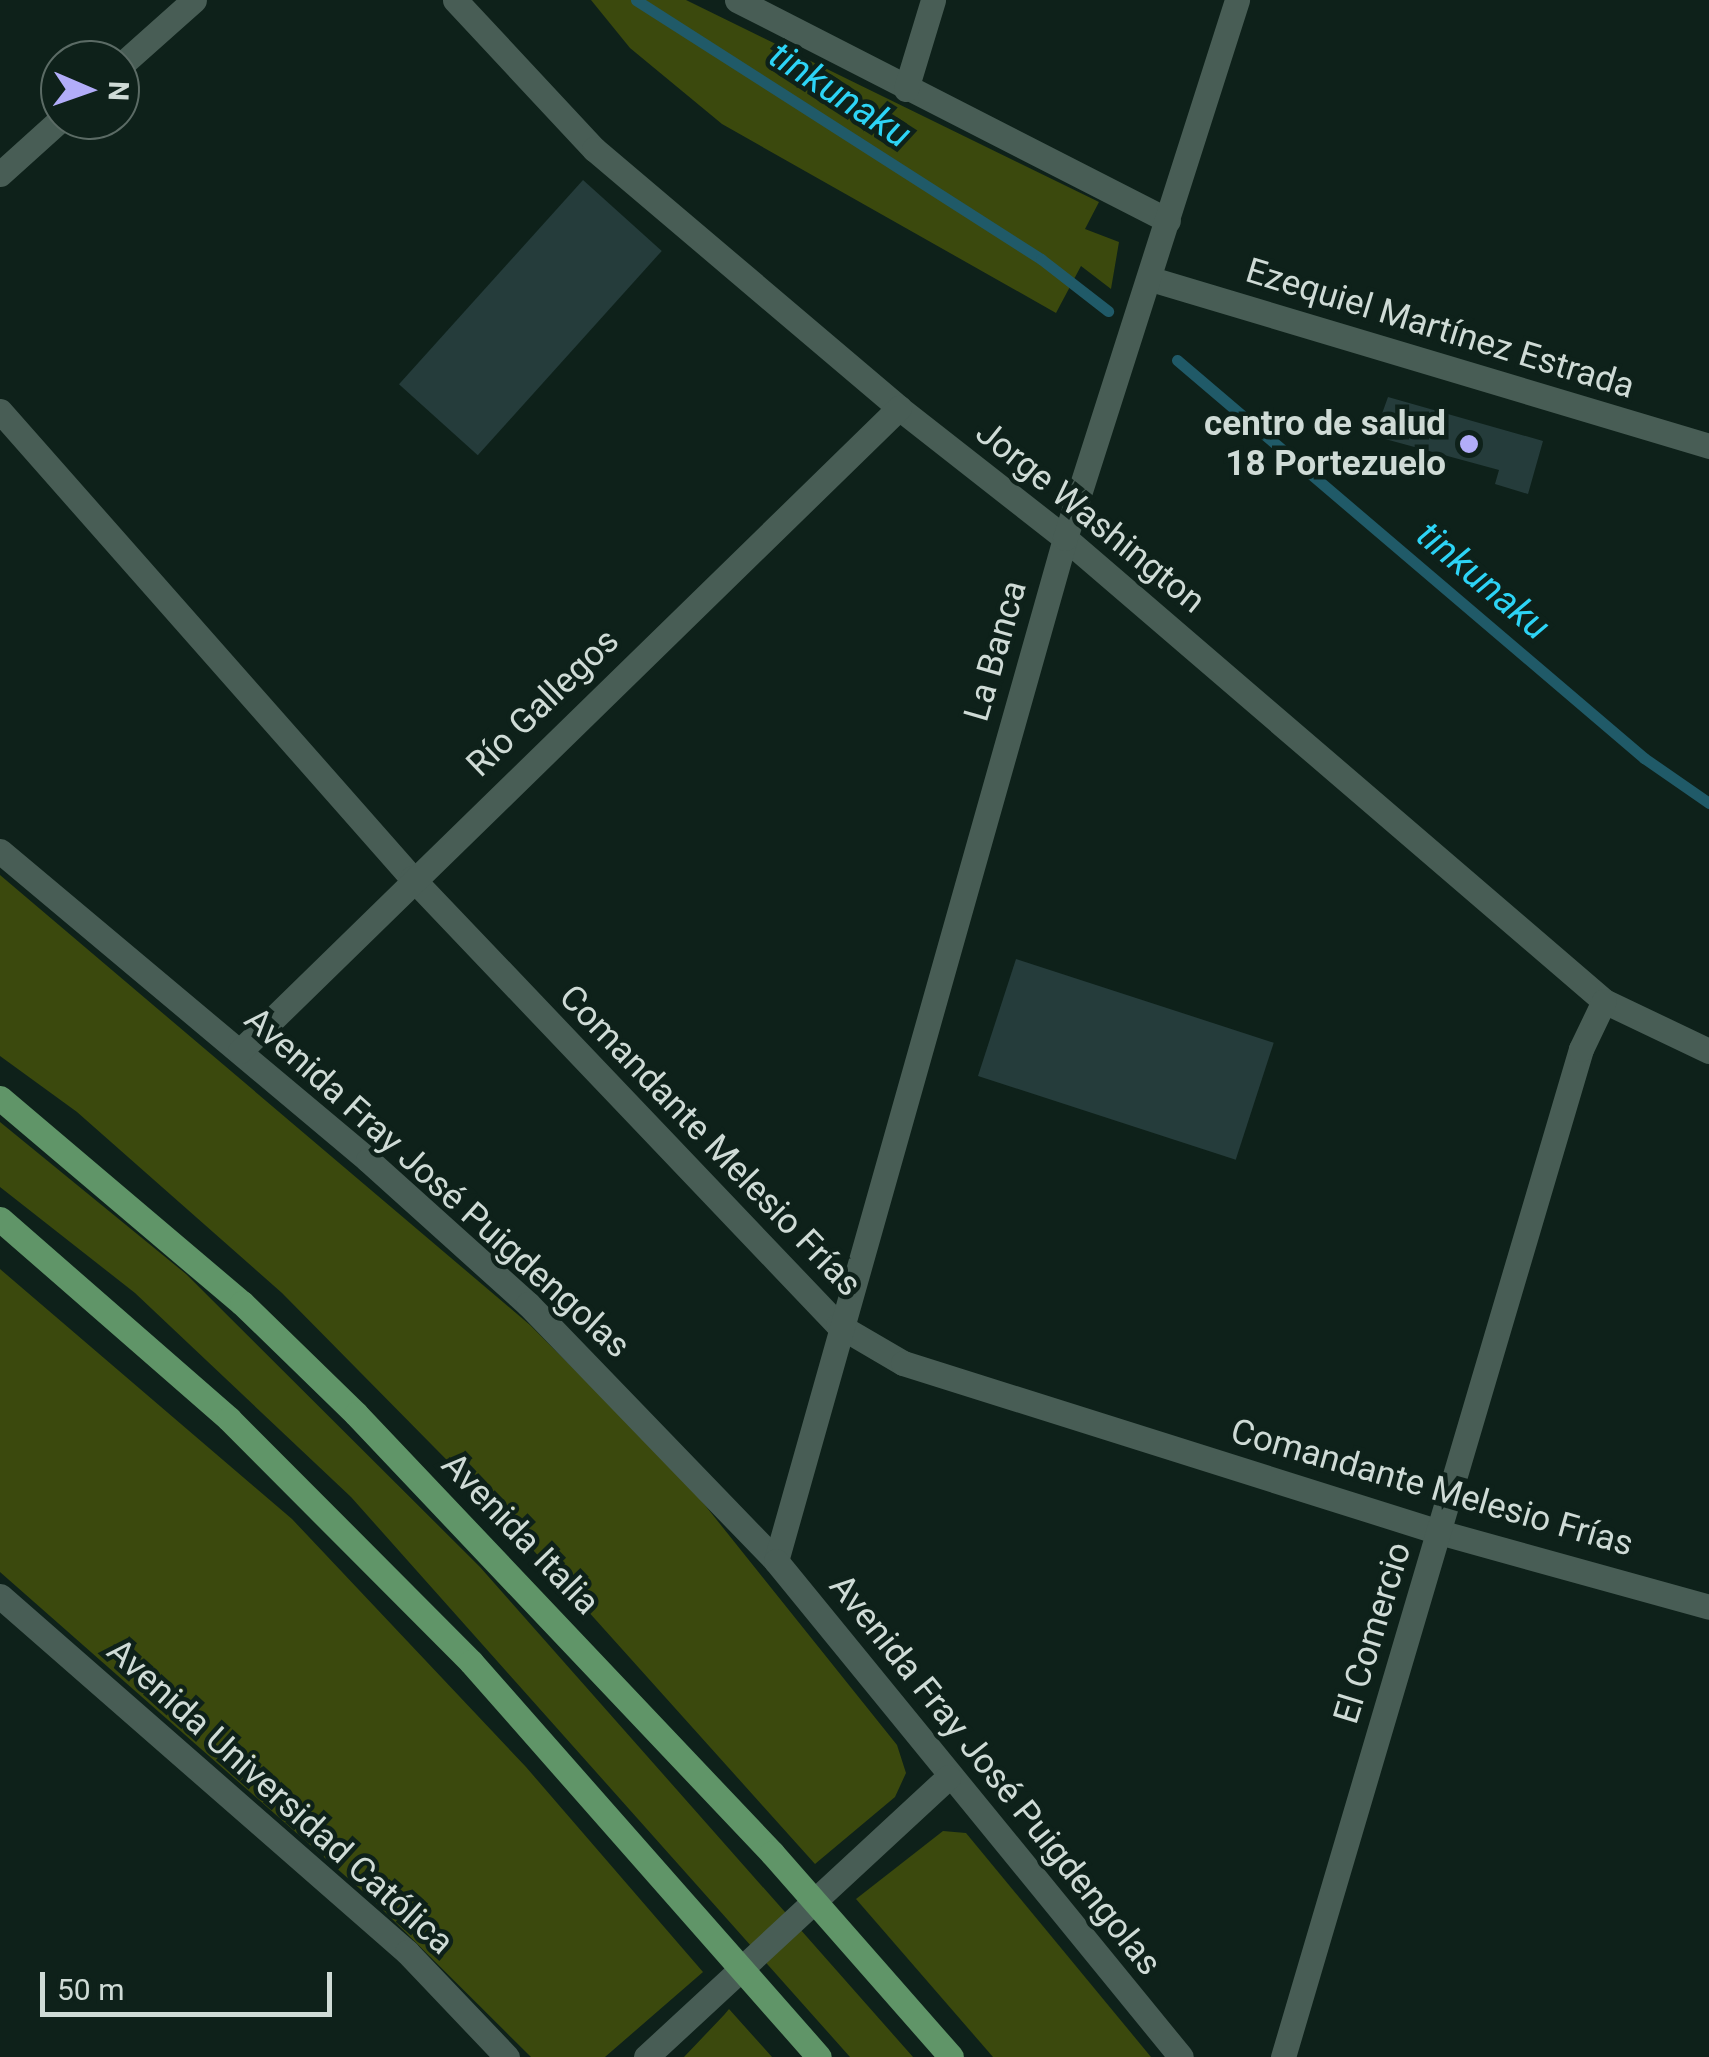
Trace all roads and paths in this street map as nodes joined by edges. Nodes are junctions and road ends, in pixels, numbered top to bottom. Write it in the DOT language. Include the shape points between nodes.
graph roads {
  1 [pos="194,0"];
  2 [pos="455,0"];
  3 [pos="737,0"];
  4 [pos="933,0"];
  5 [pos="1237,0"];
  6 [pos="140,48"];
  7 [pos="906,89"];
  8 [pos="40,138"];
  9 [pos="0,174"];
  10 [pos="1168,221"];
  11 [pos="1152,278"];
  12 [pos="898,408"];
  13 [pos="0,412"];
  14 [pos="1709,446"];
  15 [pos="1065,538"];
  16 [pos="0,852"];
  17 [pos="412,878"];
  18 [pos="1604,1001"];
  19 [pos="240,1051"];
  20 [pos="1709,1052"];
  21 [pos="0,1098"];
  22 [pos="0,1219"];
  23 [pos="838,1325"];
  24 [pos="1439,1532"];
  25 [pos="776,1561"];
  26 [pos="0,1596"];
  27 [pos="1709,1606"];
  28 [pos="948,1777"];
  29 [pos="508,2057"];
  30 [pos="646,2057"];
  31 [pos="820,2057"];
  32 [pos="951,2057"];
  33 [pos="1182,2057"];
  34 [pos="1283,2057"];
  1 -- 6 [label="street"];
  2 -- 12 [label="street, Jorge Washington" via="559,117"];
  3 -- 7 [label="street"];
  4 -- 7 [label="street"];
  5 -- 10 [label="street, La Banca"];
  7 -- 10 [label="street"];
  8 -- 9 [label="street"];
  10 -- 11 [label="street, La Banca"];
  11 -- 14 [label="street, Ezequiel Martínez Estrada"];
  11 -- 15 [label="street, La Banca"];
  12 -- 15 [label="street, Jorge Washington"];
  12 -- 17 [label="street, Río Gallegos"];
  13 -- 17 [label="street, Comandante Melesio Frías"];
  15 -- 18 [label="street, Jorge Washington"];
  15 -- 23 [label="street, La Banca"];
  16 -- 19 [label="street, Avenida Fray José Puigdengolas"];
  17 -- 19 [label="street, Río Gallegos"];
  17 -- 23 [label="street, Comandante Melesio Frías"];
  18 -- 20 [label="street, Jorge Washington"];
  18 -- 24 [label="street, El Comercio" via="1581,1049"];
  19 -- 25 [label="street, Avenida Fray José Puigdengolas" via="528,1304"];
  21 -- 32 [label="main road, Avenida Italia" via="228,1291 342,1400 772,1853"];
  22 -- 31 [label="main road" via="105,1304 471,1662"];
  23 -- 24 [label="street, Comandante Melesio Frías" via="903,1363"];
  23 -- 25 [label="street, La Banca"];
  24 -- 27 [label="street, Comandante Melesio Frías"];
  24 -- 34 [label="street, El Comercio"];
  25 -- 28 [label="street, Avenida Fray José Puigdengolas"];
  26 -- 29 [label="street, Avenida Universidad Católica" via="408,1952"];
  28 -- 30 [label="street"];
  28 -- 33 [label="street, Avenida Fray José Puigdengolas"];
}
